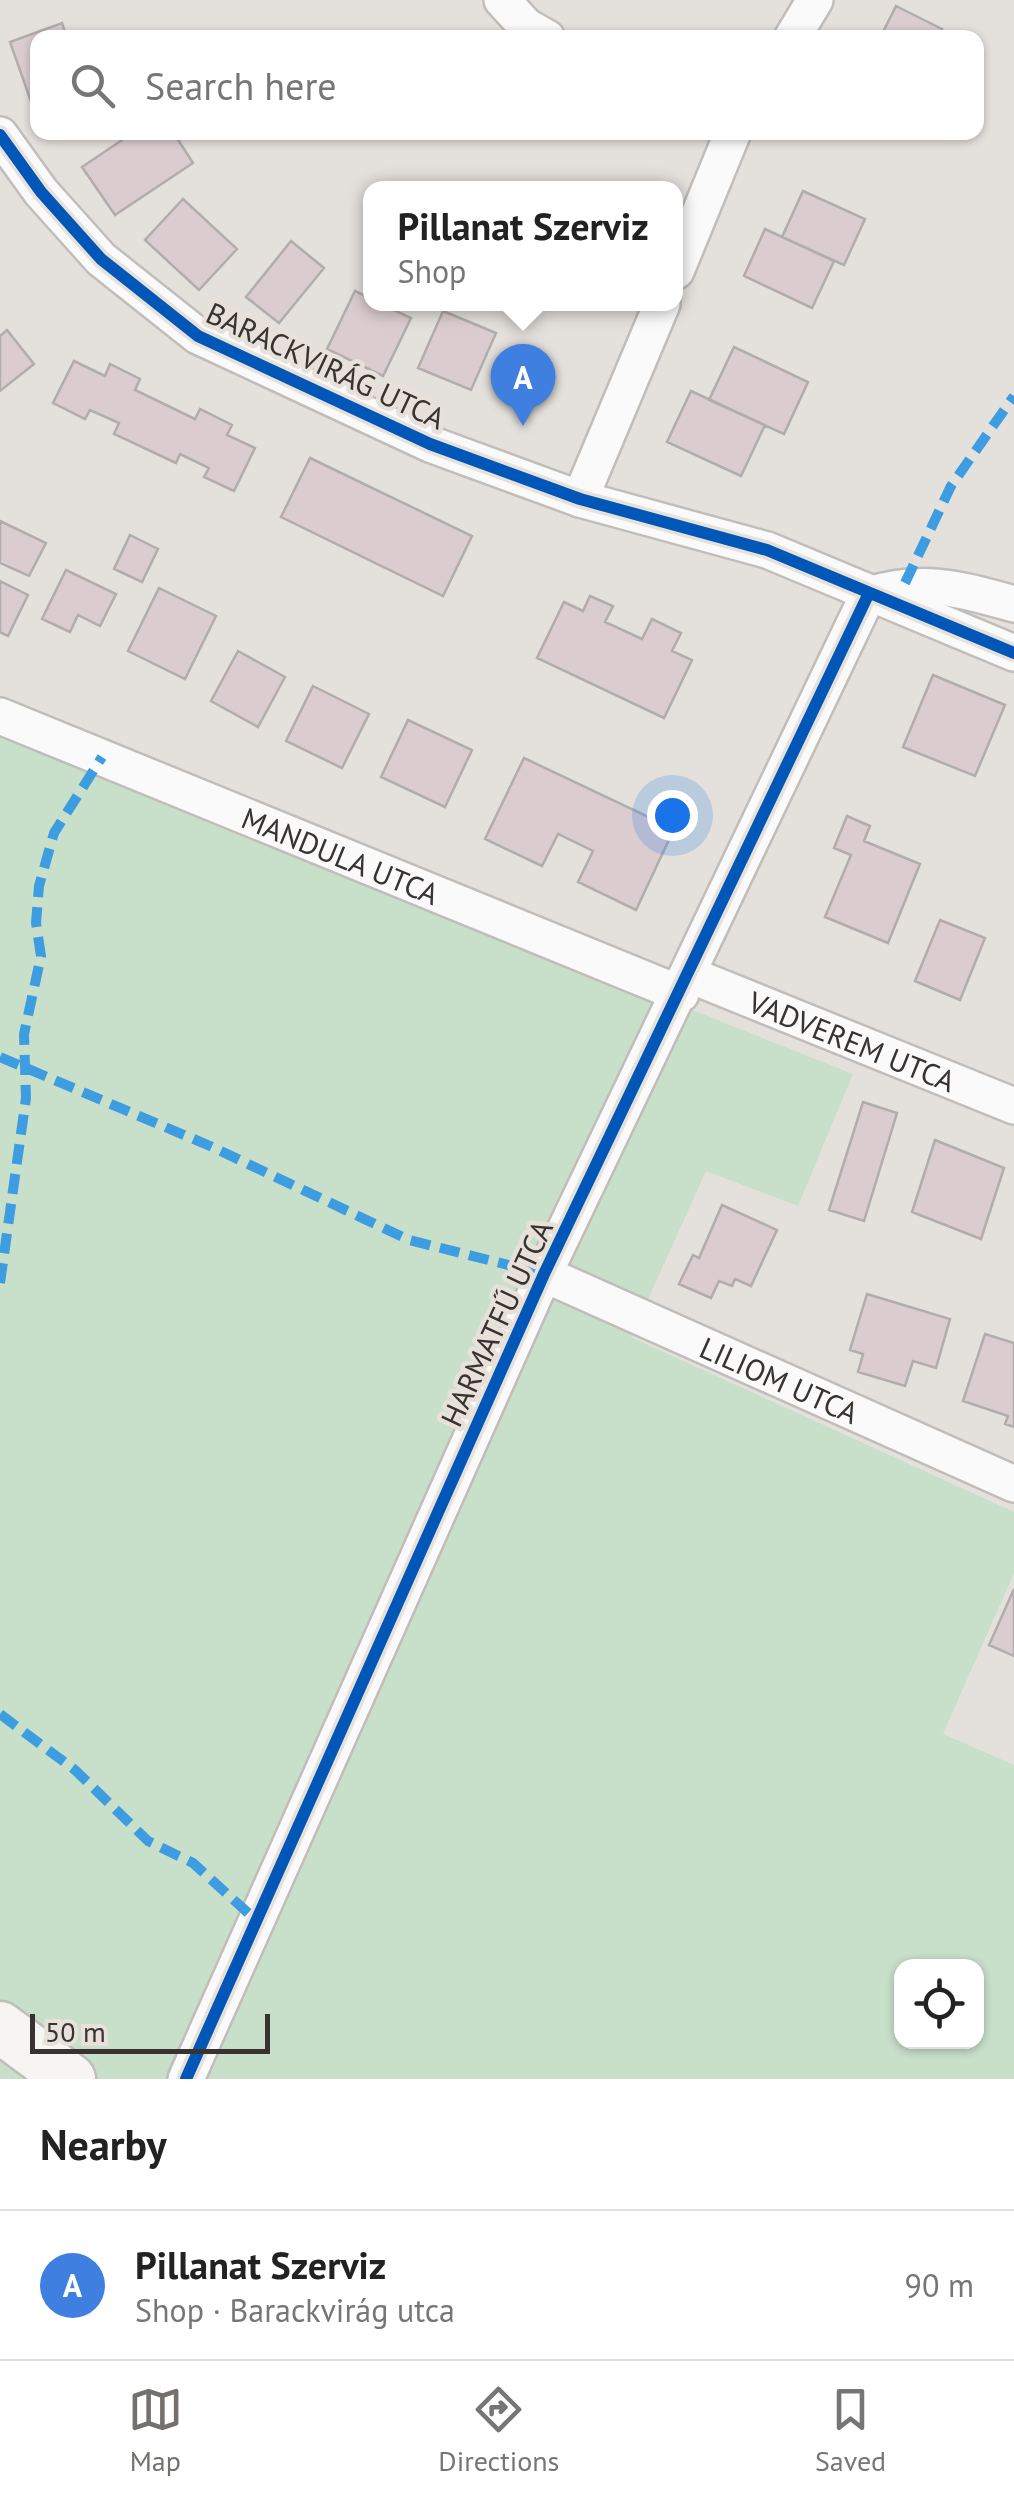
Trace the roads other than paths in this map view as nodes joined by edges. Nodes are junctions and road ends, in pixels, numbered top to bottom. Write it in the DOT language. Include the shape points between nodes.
graph roads {
  1 [pos="502,0"];
  2 [pos="815,0"];
  3 [pos="533,30"];
  4 [pos="797,30"];
  5 [pos="0,135"];
  6 [pos="730,140"];
  7 [pos="683,254"];
  8 [pos="659,311"];
  9 [pos="580,499"];
  10 [pos="868,595"];
  11 [pos="1014,604"];
  12 [pos="1014,653"];
  13 [pos="0,716"];
  14 [pos="686,984"];
  15 [pos="1014,1106"];
  16 [pos="544,1274"];
  17 [pos="1014,1484"];
  18 [pos="0,2027"];
  19 [pos="70,2079"];
  20 [pos="186,2079"];
  1 -- 3 [label="street"];
  2 -- 4 [label="street"];
  5 -- 9 [label="street, BARACKVIRÁG UTCA" via="101,259 198,336 430,444"];
  6 -- 7 [label="street"];
  8 -- 9 [label="street"];
  9 -- 10 [label="street, BARACKVIRÁG UTCA" via="766,550"];
  10 -- 11 [label="street" via="905,584 953,587"];
  10 -- 12 [label="street, BARACKVIRÁG UTCA"];
  10 -- 14 [label="street, HARMATFŰ UTCA"];
  13 -- 14 [label="street, MANDULA UTCA"];
  14 -- 15 [label="street, VADVEREM UTCA"];
  14 -- 16 [label="street, HARMATFŰ UTCA"];
  16 -- 17 [label="street, LILIOM UTCA"];
  16 -- 20 [label="street, HARMATFŰ UTCA"];
  18 -- 19 [label="main road"];
}
